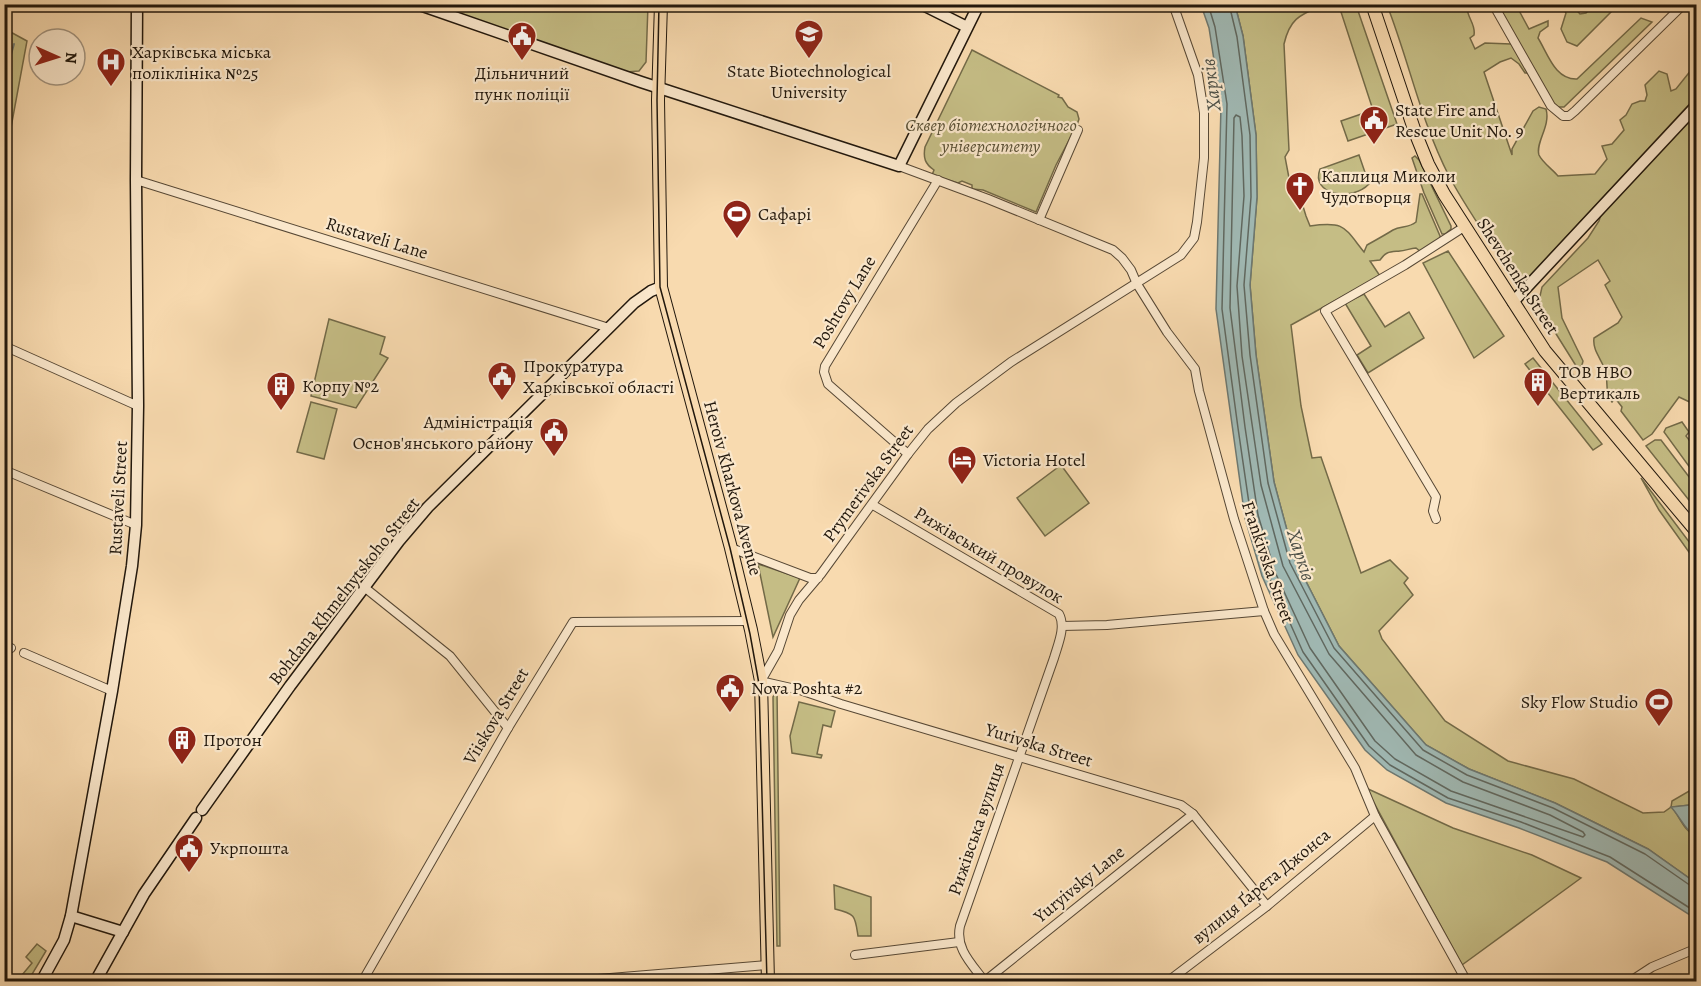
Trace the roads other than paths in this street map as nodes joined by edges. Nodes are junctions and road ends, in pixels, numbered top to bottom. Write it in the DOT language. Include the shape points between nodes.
graph roads {
  1 [pos="137,4"];
  2 [pos="661,4"];
  3 [pos="921,4"];
  4 [pos="979,4"];
  5 [pos="1173,4"];
  6 [pos="1372,4"];
  7 [pos="1493,4"];
  8 [pos="1684,4"];
  9 [pos="421,5"];
  10 [pos="967,27"];
  11 [pos="659,87"];
  12 [pos="1696,106"];
  13 [pos="1078,130"];
  14 [pos="899,166"];
  15 [pos="136,180"];
  16 [pos="938,180"];
  17 [pos="1039,220"];
  18 [pos="1464,227"];
  19 [pos="1137,284"];
  20 [pos="661,287"];
  21 [pos="1513,302"];
  22 [pos="609,328"];
  23 [pos="4,346"];
  24 [pos="138,406"];
  25 [pos="908,454"];
  26 [pos="4,470"];
  27 [pos="873,505"];
  28 [pos="1436,519"];
  29 [pos="136,525"];
  30 [pos="1696,531"];
  31 [pos="731,548"];
  32 [pos="818,578"];
  33 [pos="364,587"];
  34 [pos="1264,611"];
  35 [pos="749,621"];
  36 [pos="1062,626"];
  37 [pos="24,653"];
  38 [pos="761,681"];
  39 [pos="112,691"];
  40 [pos="508,728"];
  41 [pos="1018,756"];
  42 [pos="1193,814"];
  43 [pos="1375,816"];
  44 [pos="1267,906"];
  45 [pos="71,916"];
  46 [pos="123,932"];
  47 [pos="959,942"];
  48 [pos="1696,950"];
  49 [pos="855,955"];
  50 [pos="765,965"];
  51 [pos="1178,972"];
  52 [pos="41,981"];
  53 [pos="95,981"];
  54 [pos="362,981"];
  55 [pos="562,981"];
  56 [pos="768,981"];
  57 [pos="985,981"];
  58 [pos="1167,981"];
  59 [pos="1185,981"];
  60 [pos="1467,981"];
  61 [pos="1629,981"];
  1 -- 15 [label="street, Rustaveli Street"];
  2 -- 11 [label="main road, Heroiv Kharkova Avenue"];
  3 -- 10 [label="street"];
  4 -- 10 [label="street"];
  5 -- 19 [label="street, Prymerivska Street" via="1202,94 1202,191 1194,238 1181,255"];
  6 -- 18 [label="main road, Shevchenka Street" via="1428,164"];
  7 -- 8 [label="street" via="1551,106 1563,116 1575,111"];
  9 -- 11 [label="street"];
  10 -- 14 [label="street"];
  11 -- 14 [label="street"];
  11 -- 20 [label="main road, Heroiv Kharkova Avenue"];
  12 -- 21 [label="street"];
  13 -- 17 [label="street"];
  14 -- 16 [label="street, Frankivska Street"];
  15 -- 22 [label="street, Rustaveli Lane"];
  15 -- 24 [label="street, Rustaveli Street"];
  16 -- 17 [label="street, Frankivska Street"];
  16 -- 25 [label="street, Poshtovy Lane" via="825,366 828,384"];
  17 -- 19 [label="street, Frankivska Street" via="1113,250 1131,270"];
  18 -- 21 [label="main road, Shevchenka Street"];
  18 -- 28 [label="street" via="1325,311 1436,497"];
  19 -- 25 [label="street, Prymerivska Street" via="1011,362 928,429"];
  19 -- 34 [label="street, Frankivska Street" via="1195,369 1234,519"];
  20 -- 22 [label="street, Bohdana Khmelnytskoho Street" via="634,303"];
  20 -- 31 [label="main road, Heroiv Kharkova Avenue"];
  21 -- 30 [label="main road, Shevchenka Street" via="1545,351"];
  22 -- 33 [label="street, Bohdana Khmelnytskoho Street" via="428,507"];
  23 -- 24 [label="street"];
  24 -- 29 [label="street, Rustaveli Street"];
  25 -- 27 [label="street, Prymerivska Street"];
  26 -- 29 [label="street"];
  27 -- 32 [label="street, Prymerivska Street"];
  27 -- 36 [label="street, Рижівський провулок" via="1059,614"];
  29 -- 39 [label="street, Rustaveli Street"];
  31 -- 32 [label="street"];
  31 -- 35 [label="main road, Heroiv Kharkova Avenue"];
  32 -- 38 [label="street, Prymerivska Street" via="790,615 778,651"];
  33 -- 40 [label="street" via="450,656"];
  33 -- 46 [label="street, Bohdana Khmelnytskoho Street" via="199,814"];
  34 -- 36 [label="street, Рижівський провулок"];
  34 -- 43 [label="street, Frankivska Street" via="1356,768"];
  35 -- 38 [label="main road, Heroiv Kharkova Avenue"];
  35 -- 40 [label="street, Viiskova Street" via="573,622"];
  36 -- 41 [label="street, Рижівська вулиця"];
  37 -- 39 [label="street"];
  38 -- 41 [label="street, Yurivska Street"];
  38 -- 50 [label="main road, Heroiv Kharkova Avenue"];
  39 -- 45 [label="street, Rustaveli Street"];
  40 -- 54 [label="street, Viiskova Street"];
  41 -- 42 [label="street, Yurivska Street" via="1181,805"];
  41 -- 47 [label="street, Рижівська вулиця" via="960,926"];
  42 -- 44 [label="street, Yurivska Street"];
  42 -- 57 [label="street, Yuryivsky Lane"];
  43 -- 44 [label="street, вулиця Ґарета Джонса"];
  43 -- 60 [label="street, Frankivska Street"];
  44 -- 51 [label="street, вулиця Ґарета Джонса"];
  45 -- 46 [label="street"];
  45 -- 52 [label="street, Rustaveli Street" via="64,940"];
  46 -- 53 [label="street, Bohdana Khmelnytskoho Street"];
  47 -- 49 [label="street"];
  47 -- 57 [label="street"];
  48 -- 61 [label="street" via="1652,967"];
  50 -- 55 [label="street"];
  50 -- 56 [label="main road, Heroiv Kharkova Avenue"];
  51 -- 58 [label="street, вулиця Ґарета Джонса"];
  51 -- 59 [label="street"];
}
